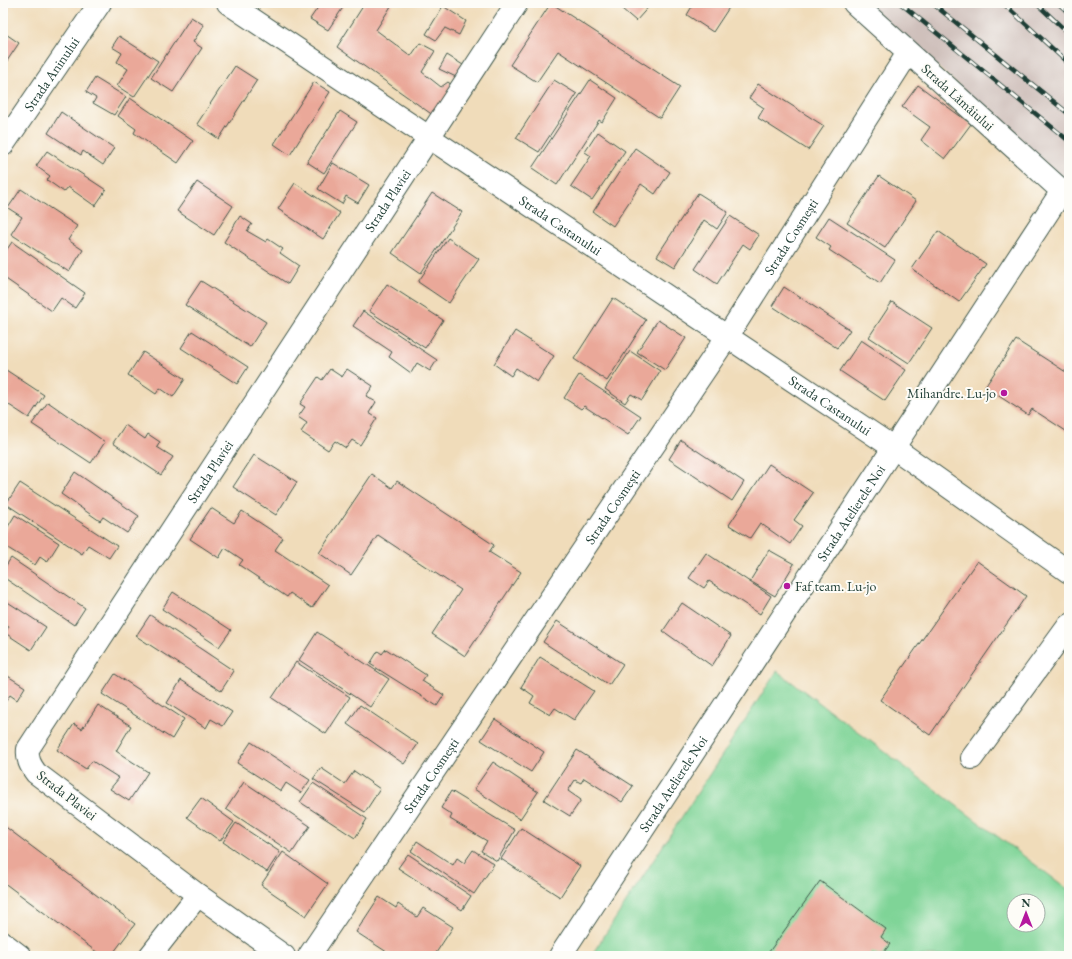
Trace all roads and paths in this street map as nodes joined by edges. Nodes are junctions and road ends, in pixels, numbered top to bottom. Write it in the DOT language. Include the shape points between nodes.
graph roads {
  1 [pos="100,3"];
  2 [pos="228,3"];
  3 [pos="517,3"];
  4 [pos="854,3"];
  5 [pos="908,53"];
  6 [pos="429,138"];
  7 [pos="3,145"];
  8 [pos="1062,191"];
  9 [pos="727,336"];
  10 [pos="894,448"];
  11 [pos="1069,572"];
  12 [pos="1069,624"];
  13 [pos="972,758"];
  14 [pos="198,895"];
  15 [pos="3,943"];
  16 [pos="20,956"];
  17 [pos="150,956"];
  18 [pos="284,956"];
  19 [pos="309,956"];
  20 [pos="560,956"];
  1 -- 7 [label="street, Strada Aninului"];
  2 -- 6 [label="street, Strada Castanului"];
  3 -- 6 [label="street, Strada Plaviei"];
  4 -- 5 [label="street, Strada Lămâiului"];
  5 -- 8 [label="street, Strada Lămâiului"];
  5 -- 9 [label="street, Strada Cosmești"];
  6 -- 9 [label="street, Strada Castanului"];
  6 -- 14 [label="street, Strada Plaviei" via="28,749 27,757 36,773"];
  8 -- 10 [label="street, Strada Atelierele Noi"];
  9 -- 10 [label="street, Strada Castanului"];
  9 -- 19 [label="street, Strada Cosmești"];
  10 -- 11 [label="street, Strada Castanului"];
  10 -- 20 [label="street, Strada Atelierele Noi"];
  12 -- 13 [label="street"];
  14 -- 17 [label="street"];
  14 -- 18 [label="street"];
  15 -- 16 [label="street"];
}
